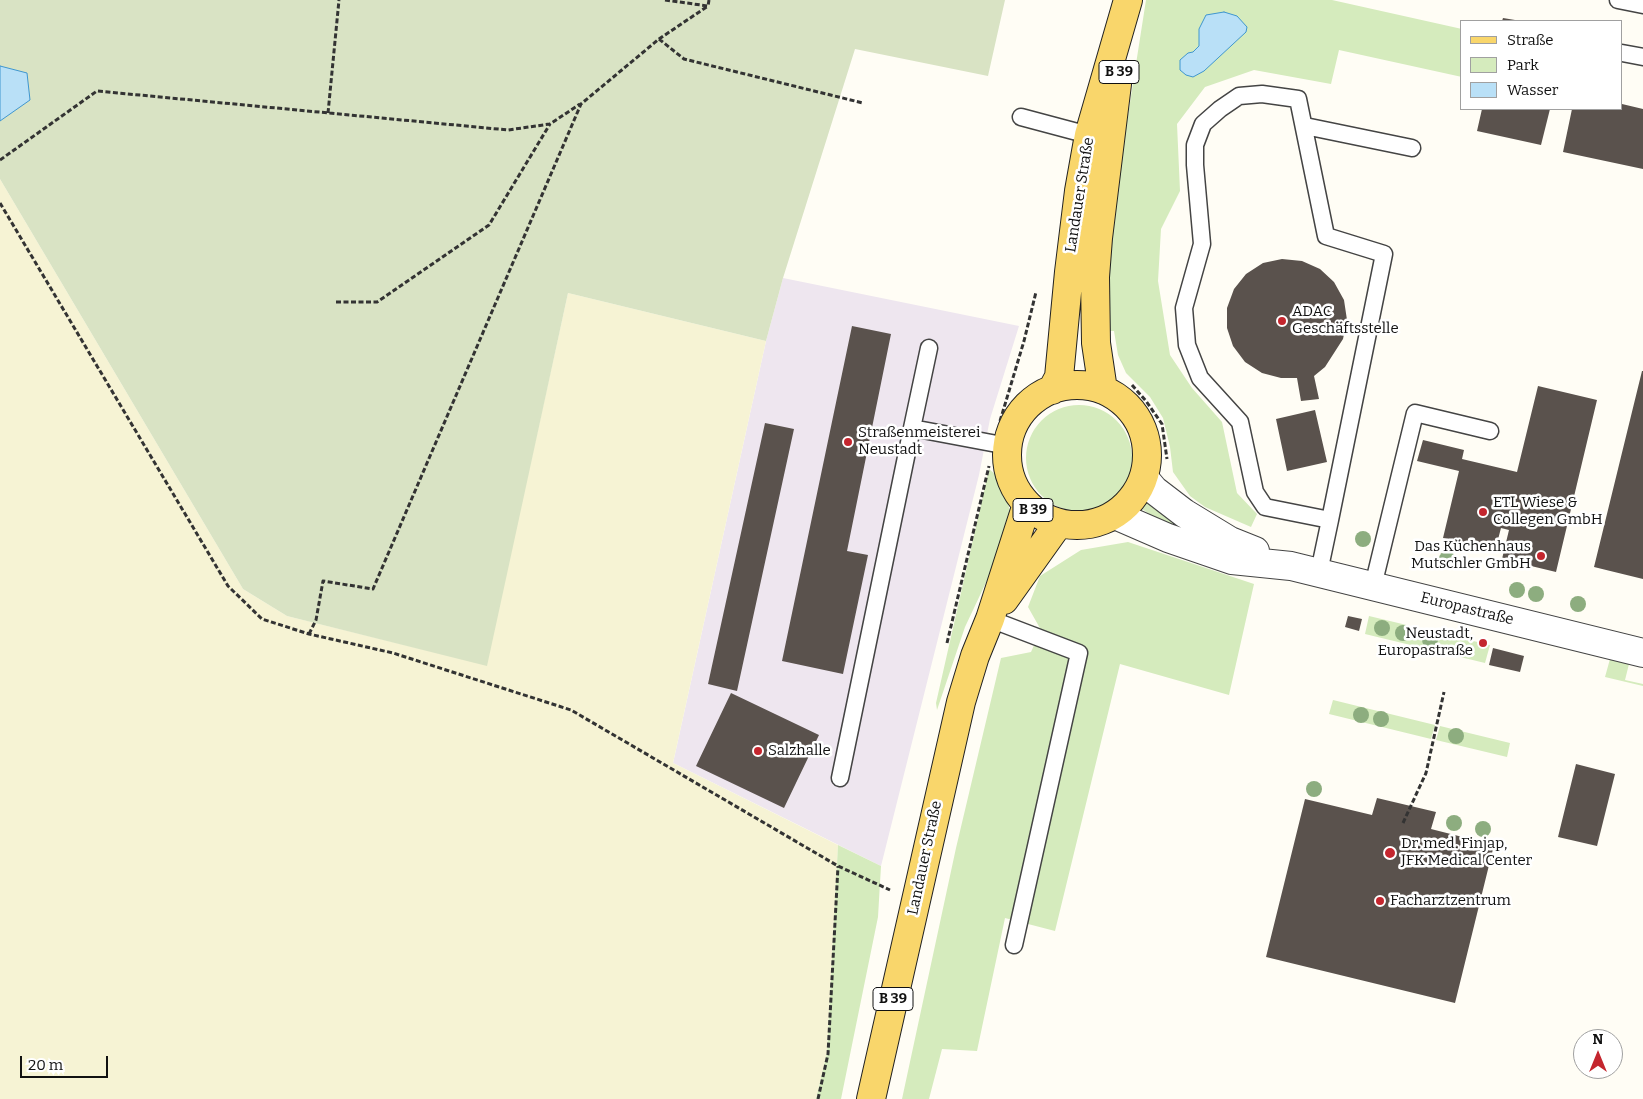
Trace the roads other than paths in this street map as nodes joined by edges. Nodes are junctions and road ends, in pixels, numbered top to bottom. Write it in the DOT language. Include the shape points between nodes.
graph roads {
  1 [pos="1618,0"];
  2 [pos="1127,2"];
  3 [pos="1643,5"];
  4 [pos="1623,53"];
  5 [pos="1643,58"];
  6 [pos="1021,117"];
  7 [pos="1305,126"];
  8 [pos="1100,138"];
  9 [pos="1412,148"];
  10 [pos="929,348"];
  11 [pos="1116,385"];
  12 [pos="1052,390"];
  13 [pos="912,428"];
  14 [pos="1490,431"];
  15 [pos="1001,443"];
  16 [pos="1144,478"];
  17 [pos="1027,504"];
  18 [pos="1115,515"];
  19 [pos="1330,520"];
  20 [pos="1059,523"];
  21 [pos="1291,566"];
  22 [pos="1319,572"];
  23 [pos="1373,586"];
  24 [pos="990,620"];
  25 [pos="1643,653"];
  26 [pos="840,778"];
  27 [pos="1014,945"];
  28 [pos="871,1099"];
  1 -- 3 [label="lane"];
  2 -- 8 [label="main road, Landauer Straße / B 39"];
  4 -- 5 [label="lane"];
  6 -- 8 [label="lane"];
  7 -- 9 [label="lane"];
  7 -- 19 [label="lane" via="1326,236 1384,254"];
  7 -- 19 [label="lane" via="1298,99 1262,94 1239,96 1203,124 1195,145 1202,244 1184,308 1187,346 1200,378 1240,422 1255,492 1265,506"];
  8 -- 11 [label="main road, Landauer Straße / B 39" via="1096,343"];
  8 -- 12 [label="main road, Landauer Straße / B 39" via="1079,191 1064,341 1059,376"];
  10 -- 13 [label="lane"];
  11 -- 12 [label="main road, B 39" via="1069,385"];
  11 -- 16 [label="main road, B 39" via="1122,401 1136,416 1145,436 1148,457"];
  12 -- 15 [label="main road, B 39" via="1023,410"];
  13 -- 15 [label="lane"];
  13 -- 26 [label="lane"];
  14 -- 23 [label="lane" via="1415,413"];
  15 -- 17 [label="main road, B 39" via="1010,476"];
  16 -- 18 [label="main road, B 39" via="1133,499"];
  16 -- 21 [label="street, Europastraße" via="1184,513 1222,537"];
  17 -- 20 [label="main road, B 39"];
  17 -- 24 [label="main road, Landauer Straße / B 39"];
  18 -- 20 [label="main road, B 39" via="1088,524"];
  18 -- 21 [label="street, Europastraße" via="1232,560"];
  19 -- 22 [label="lane"];
  20 -- 24 [label="main road, Landauer Straße / B 39"];
  21 -- 22 [label="street, Europastraße"];
  22 -- 23 [label="street, Europastraße"];
  23 -- 25 [label="street, Europastraße"];
  24 -- 27 [label="lane" via="1079,654"];
  24 -- 28 [label="main road, Landauer Straße / B 39" via="960,702"];
}
